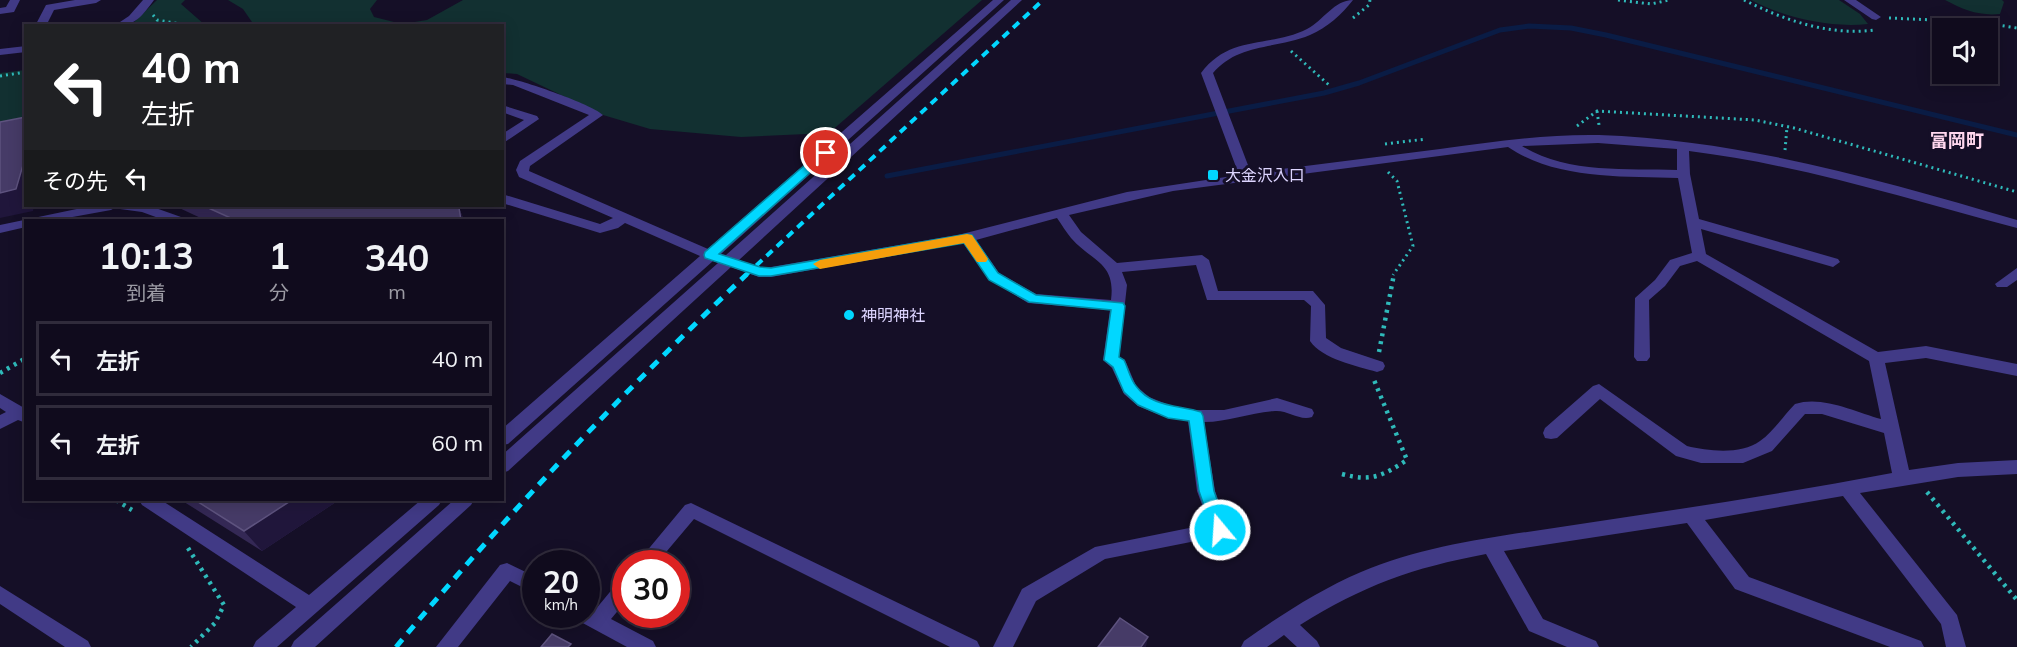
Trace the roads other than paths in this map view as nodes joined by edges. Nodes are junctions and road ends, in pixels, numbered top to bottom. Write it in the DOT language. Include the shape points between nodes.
graph roads {
  1 [pos="15,0"];
  2 [pos="96,0"];
  3 [pos="149,0"];
  4 [pos="999,0"];
  5 [pos="1017,0"];
  6 [pos="1348,0"];
  7 [pos="1849,0"];
  8 [pos="0,11"];
  9 [pos="1876,17"];
  10 [pos="40,24"];
  11 [pos="122,24"];
  12 [pos="24,48"];
  13 [pos="0,52"];
  14 [pos="504,80"];
  15 [pos="504,109"];
  16 [pos="504,139"];
  17 [pos="1510,143"];
  18 [pos="1683,147"];
  19 [pos="1684,174"];
  20 [pos="1246,177"];
  21 [pos="504,199"];
  22 [pos="104,207"];
  23 [pos="134,207"];
  24 [pos="1061,214"];
  25 [pos="624,217"];
  26 [pos="39,219"];
  27 [pos="173,219"];
  28 [pos="1693,222"];
  29 [pos="24,223"];
  30 [pos="2017,224"];
  31 [pos="0,229"];
  32 [pos="967,238"];
  33 [pos="710,255"];
  34 [pos="1699,256"];
  35 [pos="729,262"];
  36 [pos="1833,262"];
  37 [pos="1113,268"];
  38 [pos="2017,273"];
  39 [pos="2002,284"];
  40 [pos="1118,306"];
  41 [pos="1642,357"];
  42 [pos="1876,358"];
  43 [pos="1377,366"];
  44 [pos="2017,370"];
  45 [pos="0,400"];
  46 [pos="1306,413"];
  47 [pos="22,415"];
  48 [pos="1195,416"];
  49 [pos="0,423"];
  50 [pos="1890,429"];
  51 [pos="1551,433"];
  52 [pos="504,437"];
  53 [pos="504,464"];
  54 [pos="2017,467"];
  55 [pos="1902,478"];
  56 [pos="1848,490"];
  57 [pos="432,501"];
  58 [pos="464,501"];
  59 [pos="144,508"];
  60 [pos="1690,515"];
  61 [pos="1491,546"];
  62 [pos="657,550"];
  63 [pos="522,579"];
  64 [pos="0,594"];
  65 [pos="612,599"];
  66 [pos="310,606"];
  67 [pos="600,610"];
  68 [pos="600,623"];
  69 [pos="1286,623"];
  70 [pos="81,647"];
  71 [pos="262,647"];
  72 [pos="301,647"];
  73 [pos="446,647"];
  74 [pos="646,647"];
  75 [pos="970,647"];
  76 [pos="1003,647"];
  77 [pos="1251,647"];
  78 [pos="1310,647"];
  79 [pos="1588,647"];
  80 [pos="1914,647"];
  81 [pos="1956,647"];
  1 -- 8 [label="street" via="10,10"];
  2 -- 10 [label="street" via="50,7"];
  3 -- 11 [label="street"];
  4 -- 33 [label="street"];
  5 -- 35 [label="street"];
  6 -- 20 [label="street" via="1307,33 1245,47 1215,60 1207,73"];
  7 -- 9 [label="street"];
  12 -- 13 [label="street"];
  14 -- 25 [label="street" via="576,103 597,115 525,164 522,170"];
  15 -- 16 [label="street" via="533,119"];
  17 -- 18 [label="street" via="1601,138"];
  17 -- 19 [label="street" via="1538,159 1566,165"];
  17 -- 20 [label="street"];
  18 -- 19 [label="street"];
  18 -- 30 [label="street" via="1784,163"];
  19 -- 28 [label="street"];
  20 -- 24 [label="street" via="1127,196"];
  21 -- 25 [label="street" via="600,229"];
  22 -- 26 [label="street"];
  23 -- 27 [label="street"];
  24 -- 32 [label="street"];
  24 -- 37 [label="street" via="1076,235"];
  25 -- 33 [label="street"];
  28 -- 34 [label="street"];
  28 -- 36 [label="street"];
  29 -- 31 [label="street"];
  32 -- 35 [label="street" via="771,272"];
  32 -- 40 [label="street" via="994,276 1033,299"];
  33 -- 35 [label="street"];
  33 -- 52 [label="street"];
  34 -- 41 [label="street" via="1675,263 1660,284 1642,298"];
  34 -- 42 [label="street"];
  35 -- 53 [label="street"];
  37 -- 40 [label="street" via="1120,285"];
  37 -- 43 [label="street" via="1202,260 1212,296 1308,295 1318,305 1318,341 1336,352"];
  38 -- 39 [label="street"];
  40 -- 48 [label="street" via="1111,360 1119,364 1129,388 1143,401 1168,412"];
  42 -- 44 [label="street" via="1926,352"];
  42 -- 50 [label="street"];
  45 -- 47 [label="street"];
  46 -- 48 [label="street" via="1277,404 1224,416"];
  47 -- 49 [label="street"];
  48 -- 76 [label="street" via="1206,491 1220,530 1101,552 1029,595"];
  50 -- 51 [label="street" via="1822,408 1801,408 1766,446 1743,456 1701,456 1682,451 1599,390"];
  50 -- 55 [label="street"];
  54 -- 55 [label="street" via="1980,467"];
  55 -- 56 [label="street"];
  56 -- 60 [label="street"];
  56 -- 81 [label="street" via="1950,621"];
  57 -- 66 [label="street"];
  58 -- 72 [label="street"];
  59 -- 66 [label="street"];
  60 -- 61 [label="street"];
  60 -- 80 [label="street" via="1742,583"];
  61 -- 69 [label="street" via="1370,578"];
  61 -- 79 [label="street" via="1536,626"];
  62 -- 75 [label="street" via="691,510"];
  63 -- 73 [label="street" via="507,571"];
  64 -- 70 [label="street"];
  65 -- 67 [label="street"];
  66 -- 71 [label="street"];
  68 -- 74 [label="street"];
  69 -- 77 [label="street"];
  69 -- 78 [label="street"];
}
